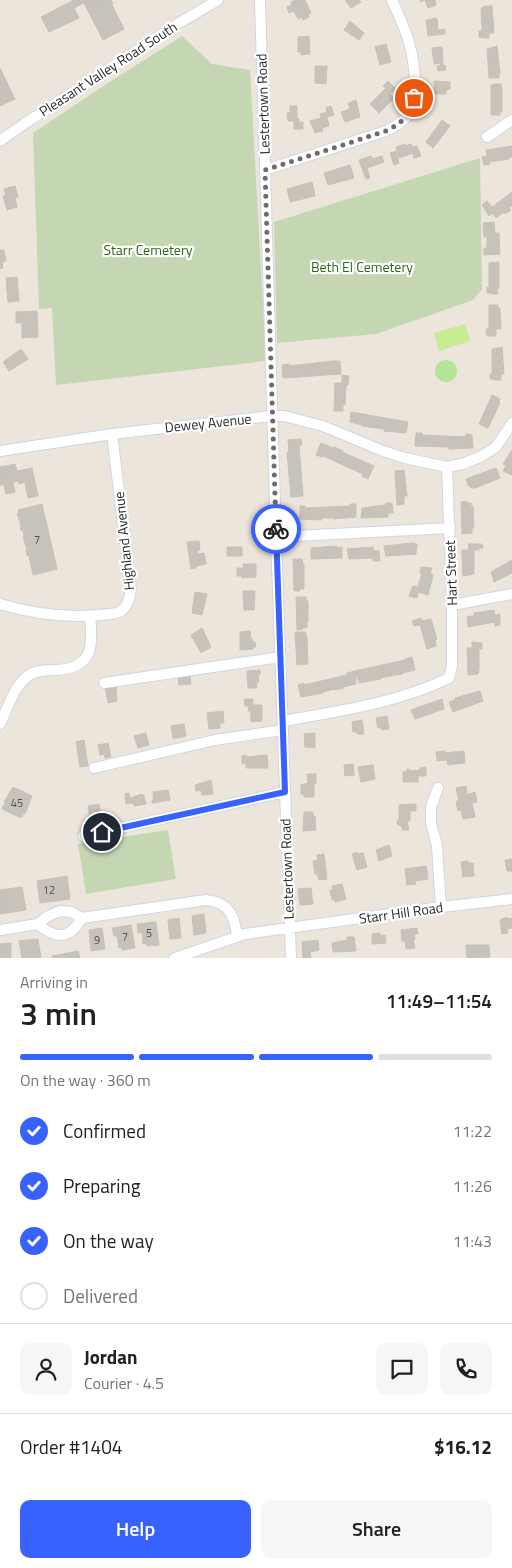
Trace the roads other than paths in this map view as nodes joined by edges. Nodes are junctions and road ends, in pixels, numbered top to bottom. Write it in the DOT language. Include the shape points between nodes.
graph roads {
  1 [pos="218,0"];
  2 [pos="260,0"];
  3 [pos="392,0"];
  4 [pos="512,120"];
  5 [pos="487,136"];
  6 [pos="0,141"];
  7 [pos="265,170"];
  8 [pos="272,416"];
  9 [pos="512,422"];
  10 [pos="112,434"];
  11 [pos="0,451"];
  12 [pos="447,467"];
  13 [pos="450,528"];
  14 [pos="276,537"];
  15 [pos="512,594"];
  16 [pos="0,604"];
  17 [pos="452,606"];
  18 [pos="90,616"];
  19 [pos="281,657"];
  20 [pos="104,683"];
  21 [pos="0,724"];
  22 [pos="283,725"];
  23 [pos="94,768"];
  24 [pos="438,788"];
  25 [pos="285,792"];
  26 [pos="83,836"];
  27 [pos="512,899"];
  28 [pos="442,907"];
  29 [pos="82,918"];
  30 [pos="38,924"];
  31 [pos="289,929"];
  32 [pos="0,930"];
  33 [pos="237,937"];
  34 [pos="175,958"];
  35 [pos="291,958"];
  1 -- 6 [label="street, Pleasant Valley Road South"];
  2 -- 7 [label="street, Lestertown Road"];
  3 -- 7 [label="street" via="414,60 413,108 408,117 386,131"];
  4 -- 5 [label="street"];
  7 -- 8 [label="street, Lestertown Road"];
  8 -- 10 [label="street, Dewey Avenue"];
  8 -- 12 [label="street, Dewey Avenue" via="323,426 405,458"];
  8 -- 14 [label="street, Lestertown Road"];
  9 -- 12 [label="street, Dewey Avenue" via="496,447 480,457"];
  10 -- 11 [label="street, Dewey Avenue"];
  10 -- 18 [label="street, Highland Avenue" via="131,590 123,610 116,614"];
  12 -- 13 [label="street, Hart Street"];
  13 -- 14 [label="street"];
  13 -- 17 [label="street, Hart Street"];
  14 -- 19 [label="street, Lestertown Road"];
  15 -- 17 [label="street"];
  16 -- 18 [label="street, Highland Avenue" via="57,616"];
  17 -- 22 [label="street, Hart Street" via="449,678 402,697"];
  18 -- 21 [label="street" via="90,652 81,663 68,669 30,674 21,683"];
  19 -- 20 [label="street"];
  19 -- 22 [label="street, Lestertown Road"];
  22 -- 23 [label="street"];
  22 -- 25 [label="street, Lestertown Road"];
  24 -- 28 [label="street" via="431,807 431,823 437,846"];
  25 -- 26 [label="street"];
  25 -- 31 [label="street, Lestertown Road"];
  27 -- 28 [label="street, Starr Hill Road"];
  28 -- 31 [label="street, Starr Hill Road"];
  29 -- 30 [label="street" via="60,911"];
  29 -- 30 [label="street" via="69,934 56,936"];
  29 -- 33 [label="street" via="215,901 232,915"];
  30 -- 32 [label="street"];
  31 -- 33 [label="street, Starr Hill Road"];
  31 -- 35 [label="street, Lestertown Road"];
  33 -- 34 [label="street, Starr Hill Road"];
}
